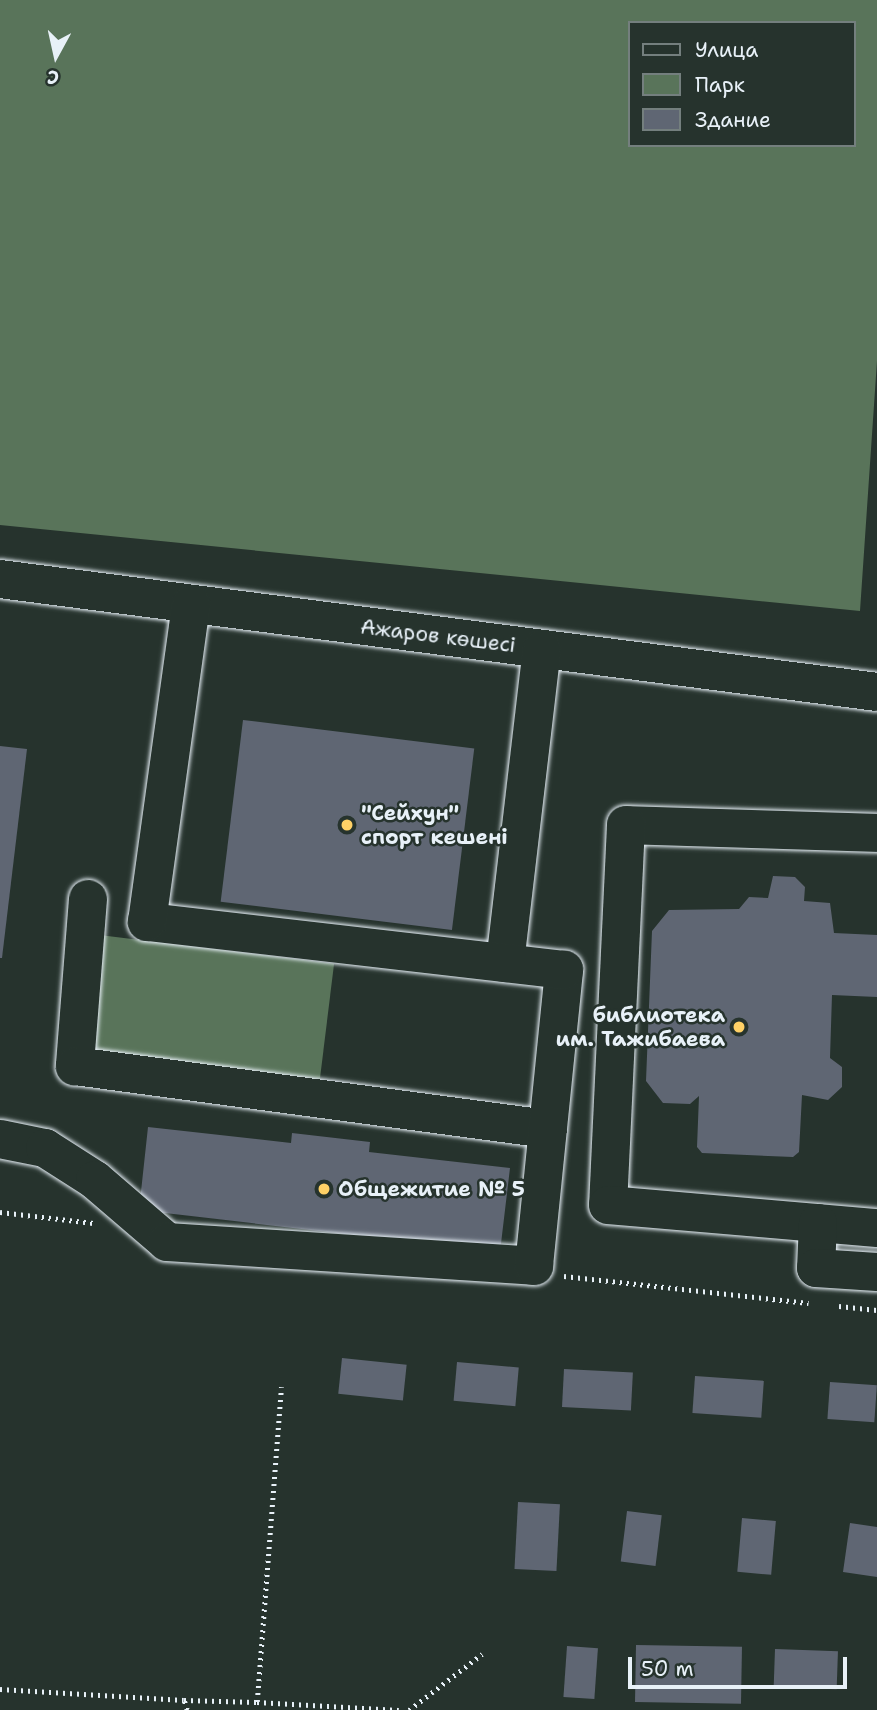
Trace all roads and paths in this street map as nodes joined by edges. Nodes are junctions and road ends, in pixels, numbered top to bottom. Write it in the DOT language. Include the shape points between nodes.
graph roads {
  1 [pos="0,579"];
  2 [pos="191,604"];
  3 [pos="542,649"];
  4 [pos="877,692"];
  5 [pos="877,833"];
  6 [pos="88,899"];
  7 [pos="505,963"];
  8 [pos="548,1129"];
  9 [pos="0,1139"];
  10 [pos="818,1223"];
  11 [pos="877,1228"];
  12 [pos="877,1272"];
  13 [pos="281,1388"];
  14 [pos="482,1654"];
  15 [pos="0,1689"];
  16 [pos="184,1700"];
  17 [pos="257,1702"];
  18 [pos="187,1710"];
  19 [pos="399,1710"];
  20 [pos="409,1710"];
  1 -- 2 [label="street, Ажаров көшесі"];
  2 -- 3 [label="street, Ажаров көшесі"];
  2 -- 7 [label="street" via="147,922"];
  3 -- 4 [label="street, Ажаров көшесі"];
  3 -- 7 [label="street"];
  5 -- 10 [label="street" via="626,825 608,1205"];
  6 -- 8 [label="street" via="75,1066"];
  7 -- 8 [label="street" via="564,970"];
  8 -- 9 [label="street" via="534,1266 167,1242 95,1180 45,1148"];
  10 -- 11 [label="street"];
  10 -- 12 [label="street" via="816,1268"];
  13 -- 17 [label="path"];
  14 -- 20 [label="path"];
  15 -- 16 [label="path"];
  16 -- 17 [label="path"];
  16 -- 18 [label="path"];
  17 -- 19 [label="path"];
}
